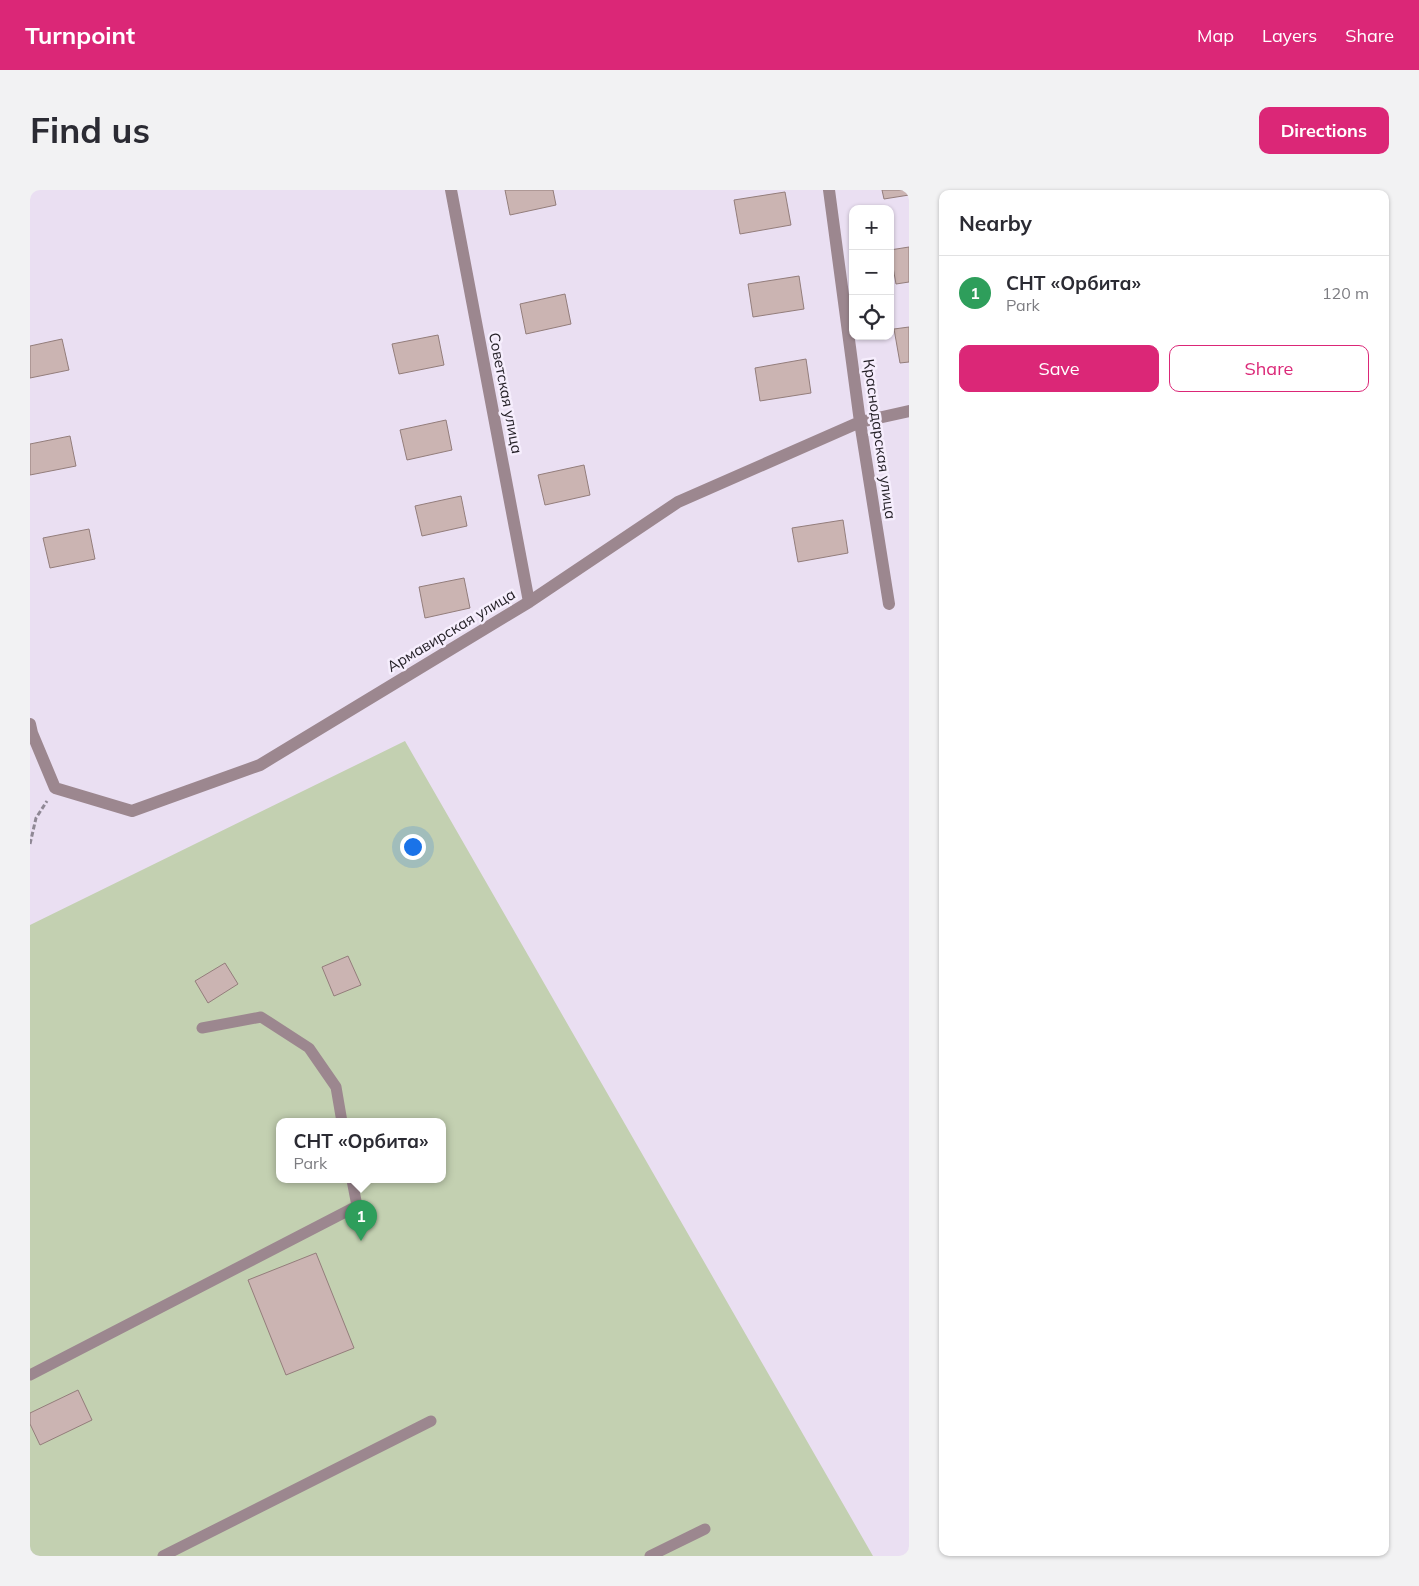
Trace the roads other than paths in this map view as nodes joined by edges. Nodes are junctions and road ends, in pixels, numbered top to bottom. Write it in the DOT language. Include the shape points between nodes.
graph roads {
  1 [pos="451,190"];
  2 [pos="829,190"];
  3 [pos="909,411"];
  4 [pos="860,422"];
  5 [pos="529,602"];
  6 [pos="889,604"];
  7 [pos="31,728"];
  8 [pos="202,1028"];
  9 [pos="341,1118"];
  10 [pos="353,1183"];
  11 [pos="30,1374"];
  12 [pos="431,1420"];
  13 [pos="705,1529"];
  14 [pos="163,1556"];
  15 [pos="650,1556"];
  1 -- 5 [label="street, Советская улица"];
  2 -- 4 [label="street, Краснодарская улица"];
  3 -- 4 [label="street, Армавирская улица"];
  4 -- 5 [label="street, Армавирская улица" via="678,502"];
  4 -- 6 [label="street, Краснодарская улица"];
  5 -- 7 [label="street, Армавирская улица" via="260,765 132,811 55,788"];
  8 -- 9 [label="lane" via="262,1017 309,1048 336,1087"];
  10 -- 11 [label="lane" via="357,1206"];
  12 -- 14 [label="lane"];
  13 -- 15 [label="lane"];
}
